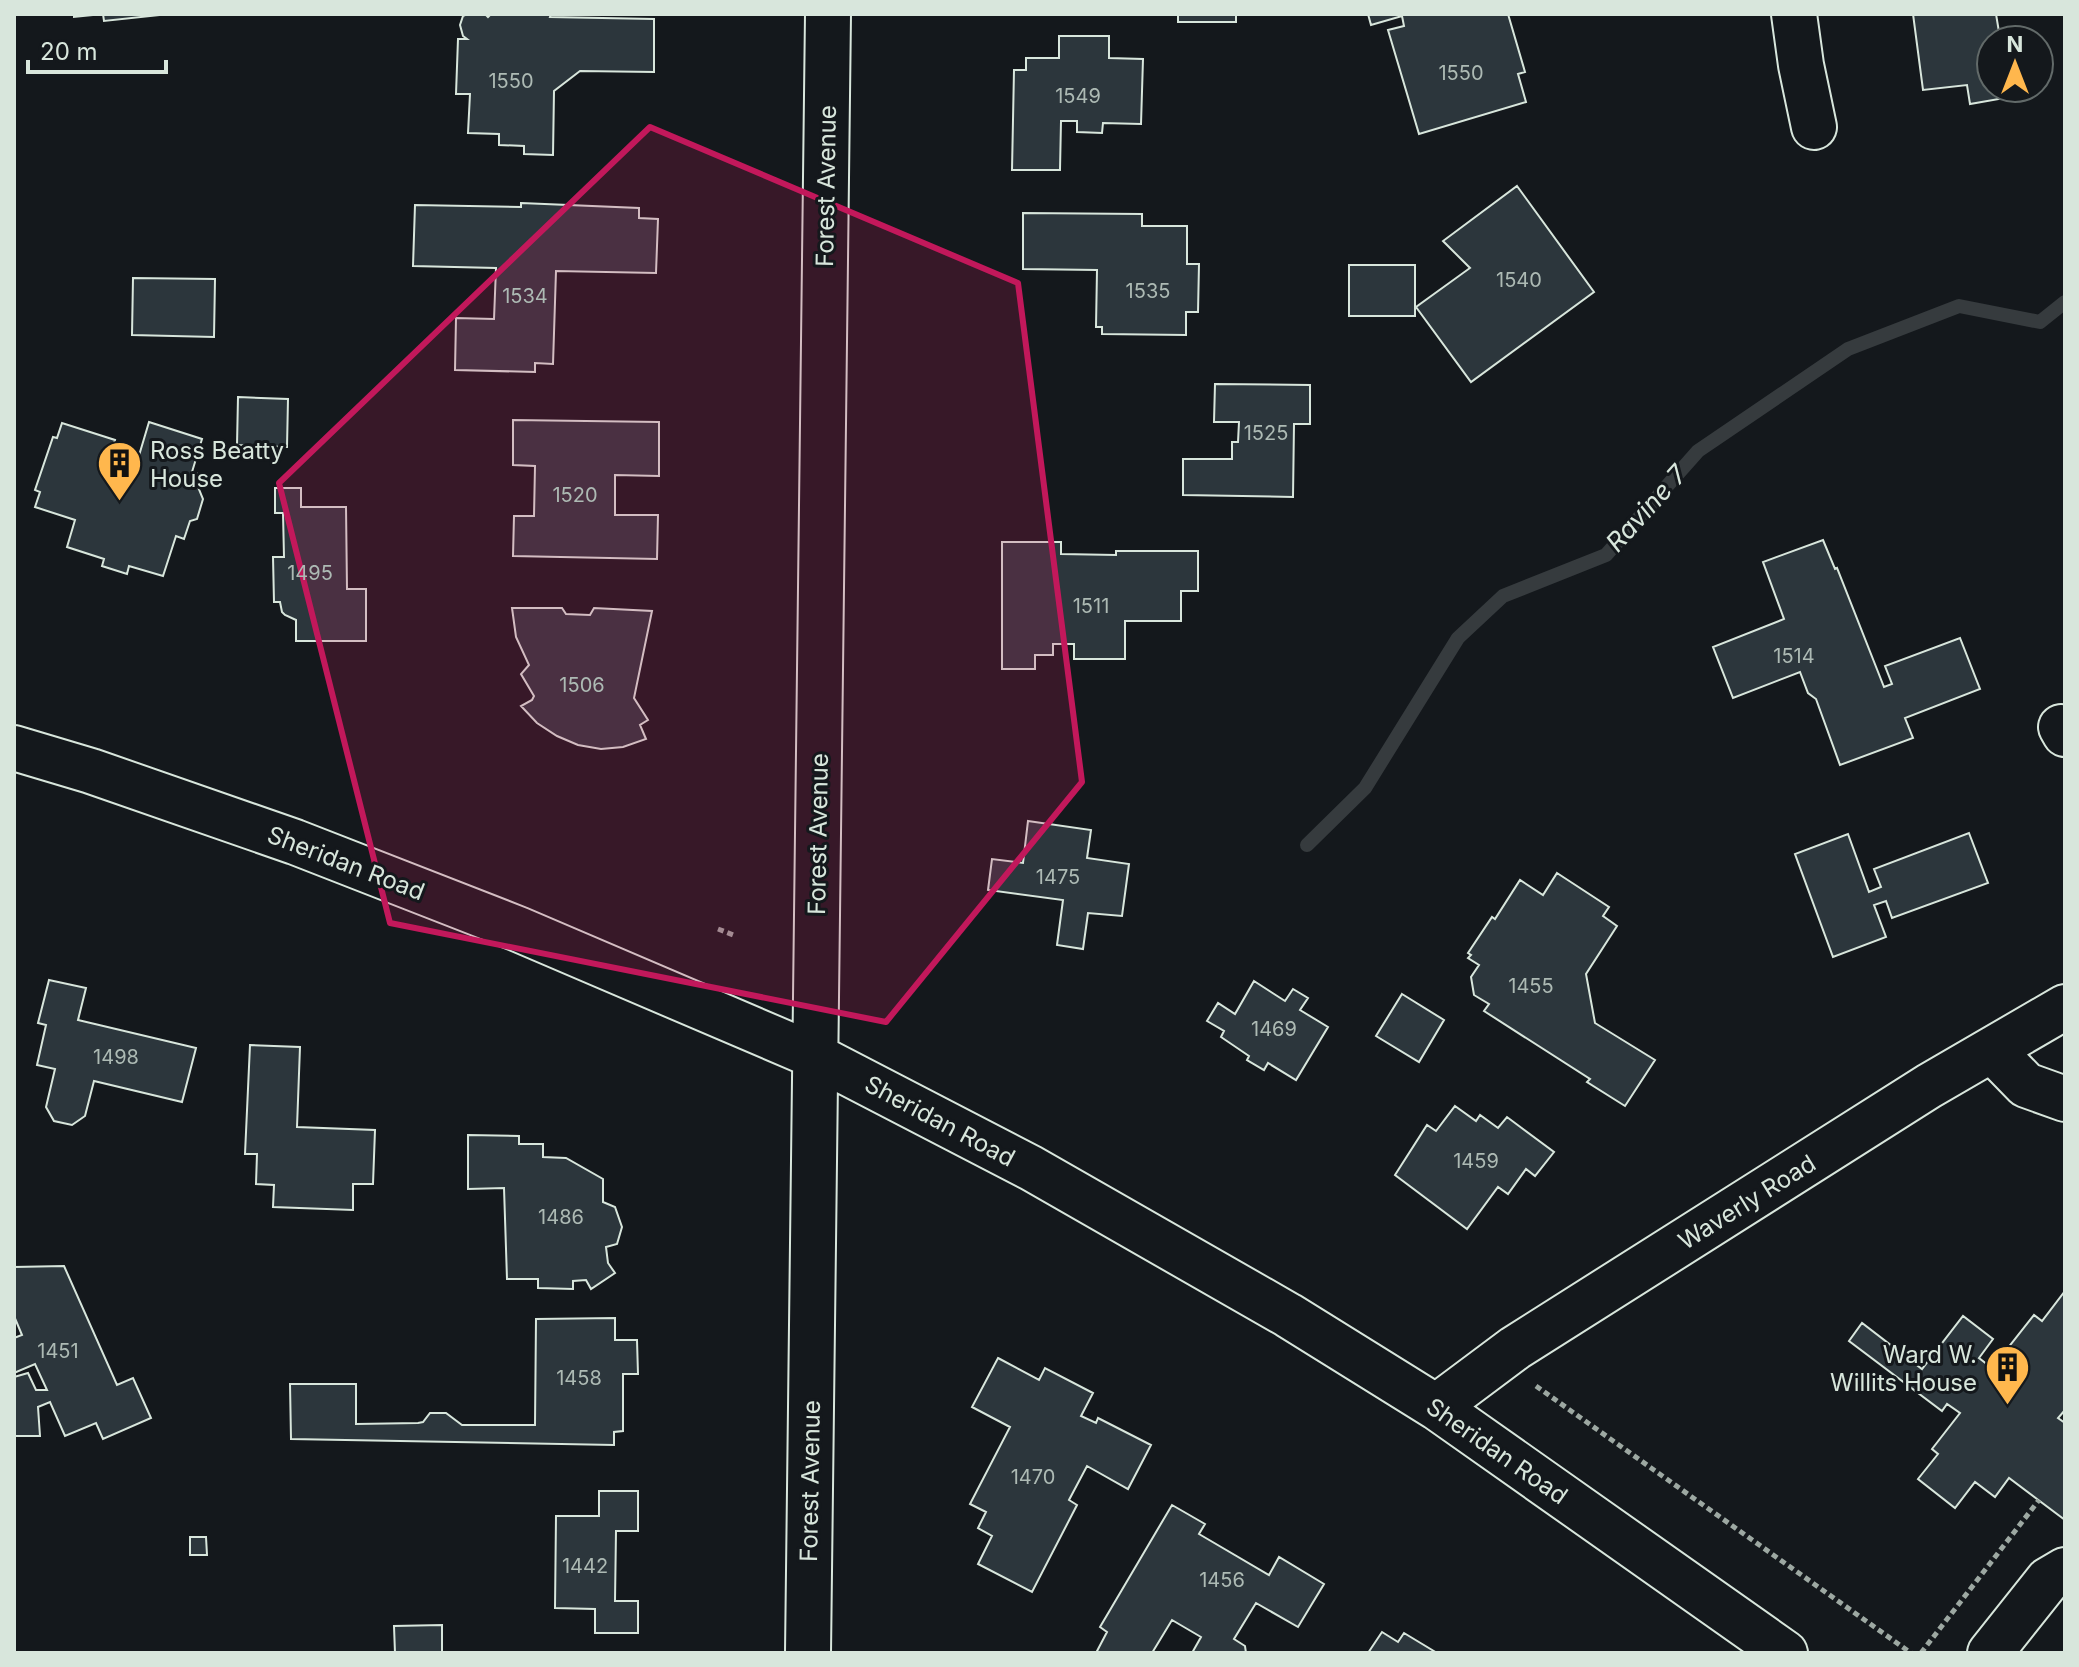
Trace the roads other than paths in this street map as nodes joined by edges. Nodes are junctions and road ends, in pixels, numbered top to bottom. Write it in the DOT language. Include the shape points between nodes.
graph roads {
  1 [pos="828,14"];
  2 [pos="1794,14"];
  3 [pos="1814,127"];
  4 [pos="14,748"];
  5 [pos="2065,1007"];
  6 [pos="1992,1050"];
  7 [pos="815,1056"];
  8 [pos="2065,1099"];
  9 [pos="1436,1407"];
  10 [pos="2065,1570"];
  11 [pos="808,1653"];
  12 [pos="1785,1653"];
  13 [pos="1990,1653"];
  1 -- 7 [label="street, Forest Avenue"];
  2 -- 3 [label="street"];
  4 -- 7 [label="street, Sheridan Road" via="295,842 518,929"];
  5 -- 6 [label="street, Waverly Road"];
  6 -- 8 [label="street" via="2026,1085"];
  6 -- 9 [label="street, Waverly Road" via="1500,1360"];
  7 -- 9 [label="street, Sheridan Road" via="1044,1176 1288,1315"];
  7 -- 11 [label="street, Forest Avenue"];
  9 -- 12 [label="street, Sheridan Road"];
  10 -- 13 [label="street" via="2048,1580"];
}
